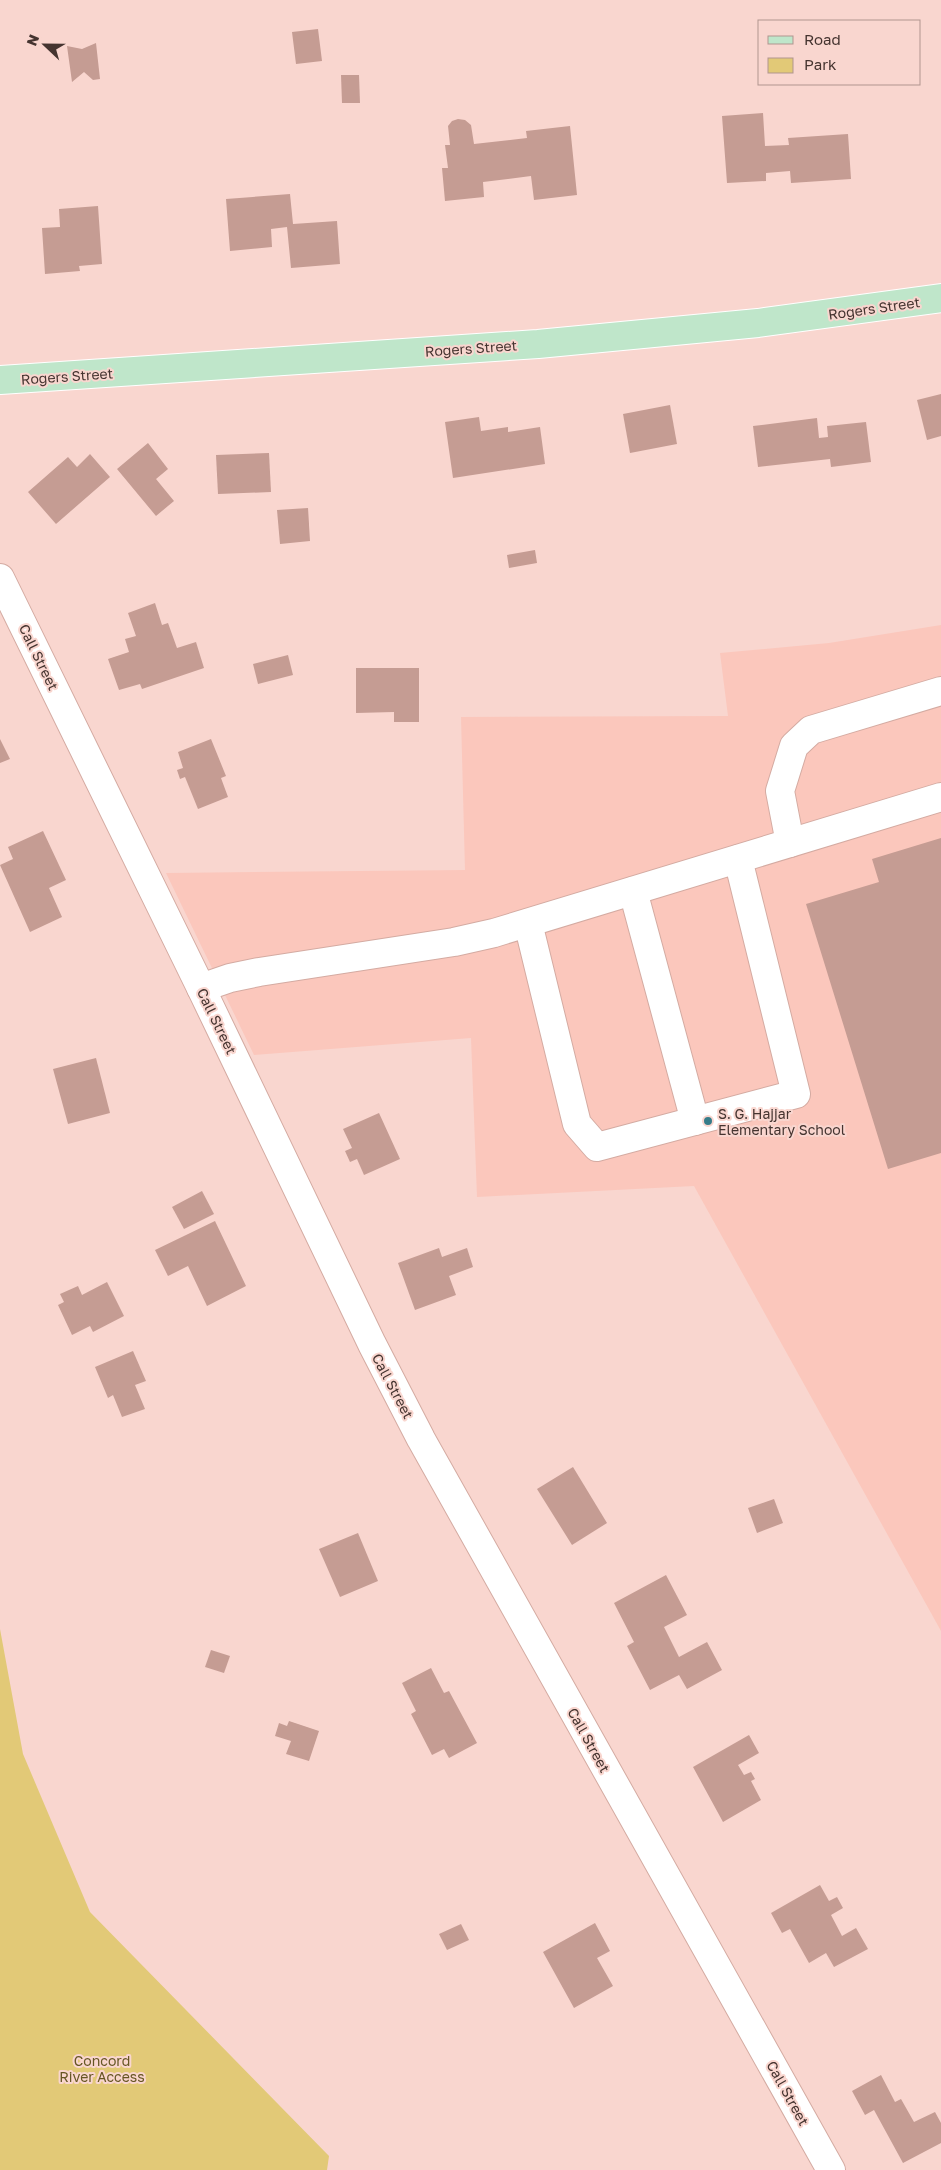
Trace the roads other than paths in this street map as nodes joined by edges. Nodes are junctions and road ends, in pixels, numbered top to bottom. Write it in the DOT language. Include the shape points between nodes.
graph roads {
  1 [pos="941,298"];
  2 [pos="0,380"];
  3 [pos="0,578"];
  4 [pos="941,691"];
  5 [pos="941,797"];
  6 [pos="790,843"];
  7 [pos="738,859"];
  8 [pos="633,891"];
  9 [pos="528,923"];
  10 [pos="201,988"];
  11 [pos="695,1121"];
  12 [pos="831,2170"];
  1 -- 2 [label="main road, Rogers Street" via="758,323 538,344"];
  3 -- 10 [label="street, Call Street"];
  4 -- 6 [label="street" via="811,730 794,746 780,791"];
  5 -- 6 [label="street"];
  6 -- 7 [label="street"];
  7 -- 8 [label="street"];
  7 -- 11 [label="street" via="796,1094"];
  8 -- 9 [label="street"];
  8 -- 11 [label="street"];
  9 -- 10 [label="street" via="454,942 259,972"];
  9 -- 11 [label="street" via="577,1124 597,1147"];
  10 -- 12 [label="street, Call Street" via="367,1335 421,1439"];
}
